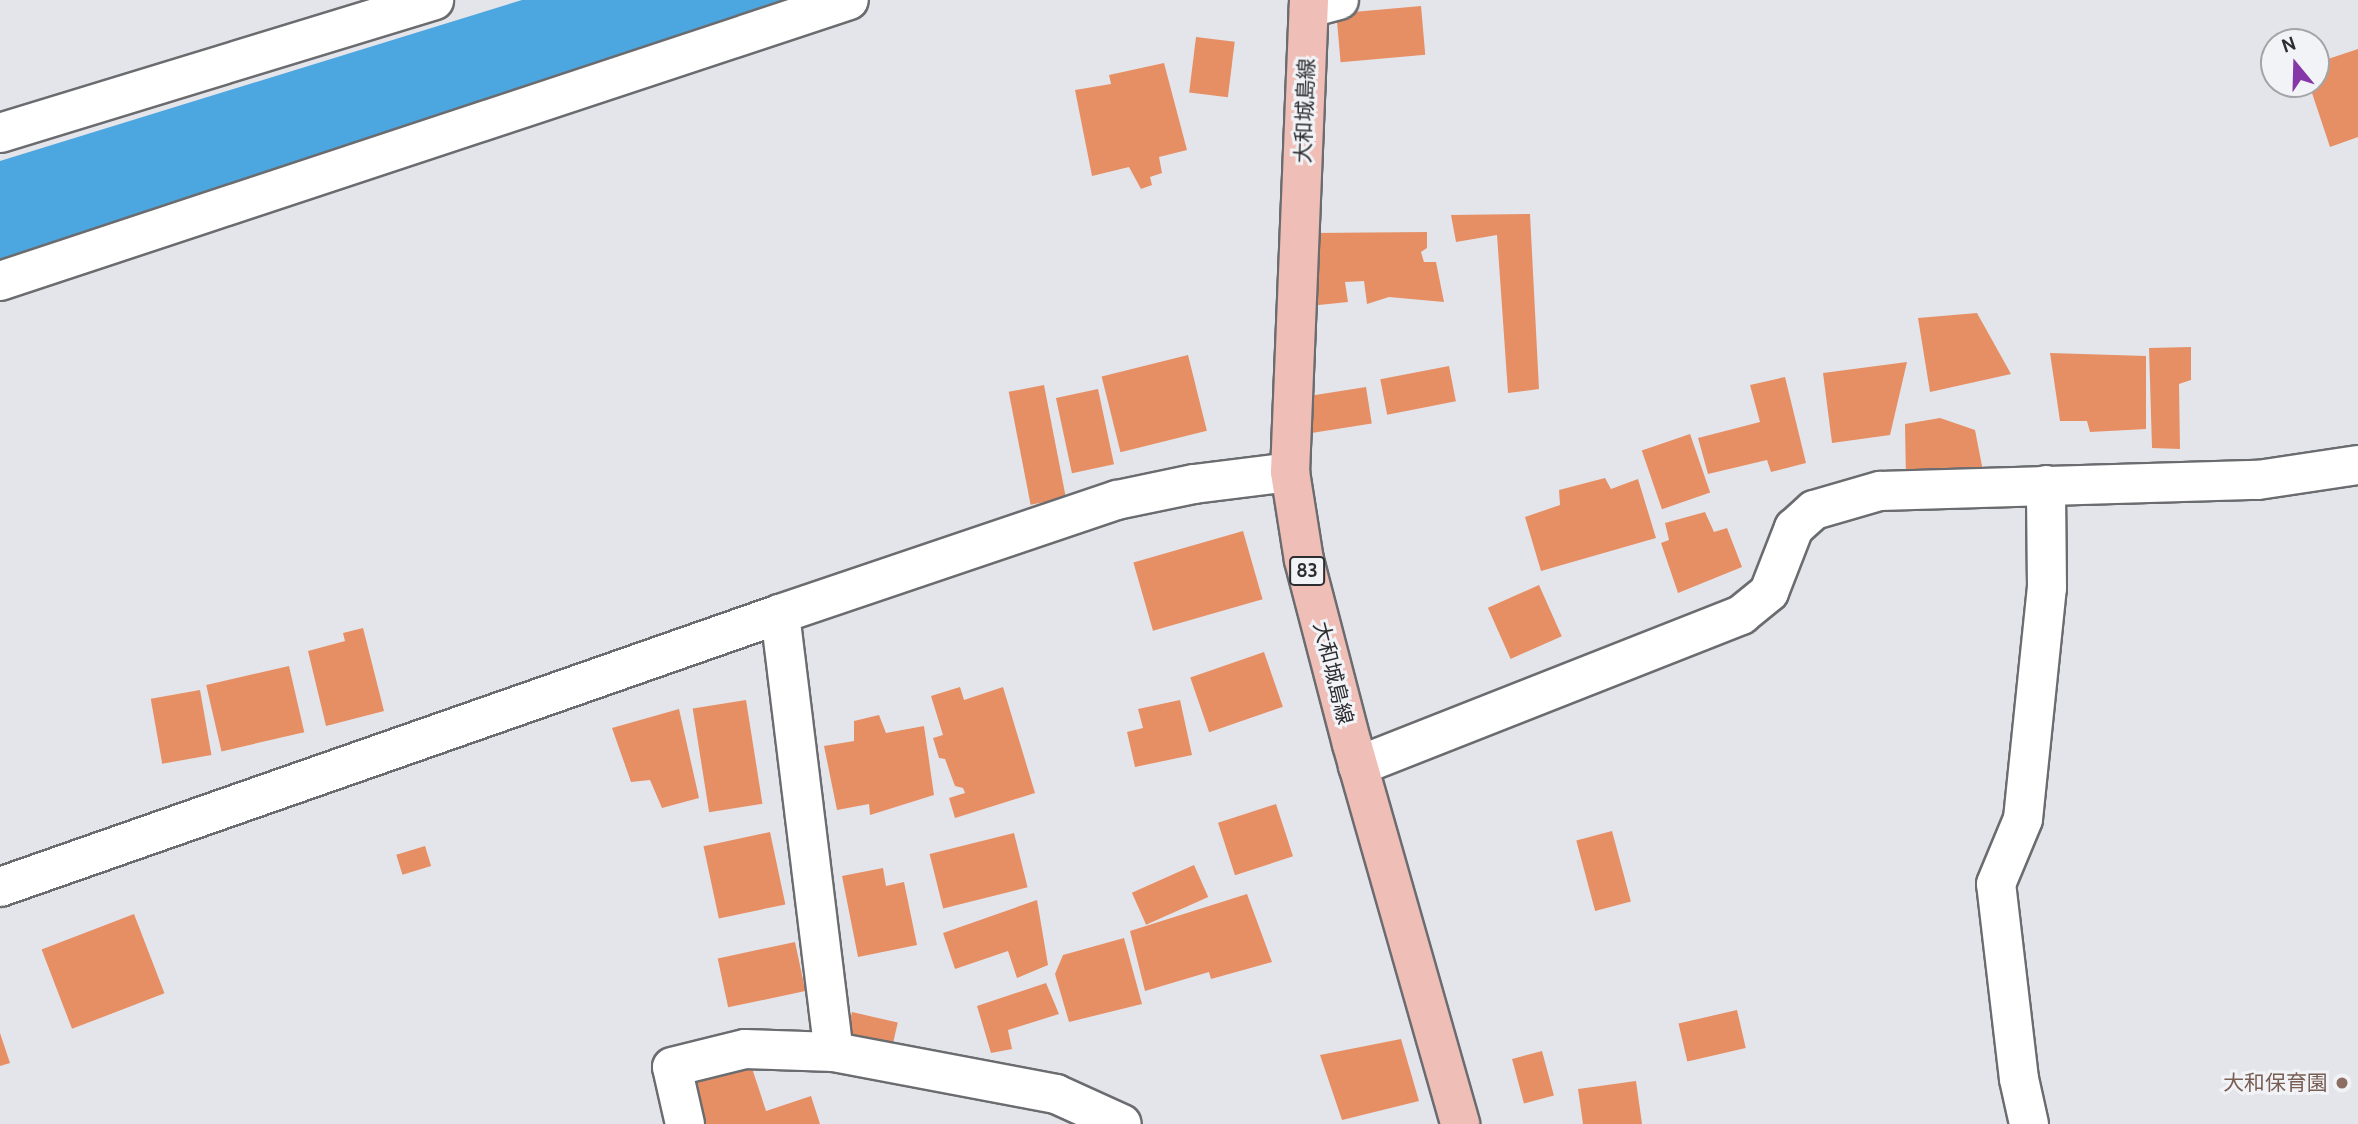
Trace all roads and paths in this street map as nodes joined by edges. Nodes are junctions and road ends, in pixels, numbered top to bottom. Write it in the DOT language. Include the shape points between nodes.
graph roads {
  1 [pos="434,0"];
  2 [pos="849,0"];
  3 [pos="1319,3"];
  4 [pos="0,133"];
  5 [pos="0,281"];
  6 [pos="2358,465"];
  7 [pos="1290,472"];
  8 [pos="2046,485"];
  9 [pos="780,614"];
  10 [pos="1358,766"];
  11 [pos="0,887"];
  12 [pos="834,1052"];
  13 [pos="685,1124"];
  14 [pos="1122,1124"];
  15 [pos="1460,1124"];
  16 [pos="2029,1124"];
  1 -- 4 [label="street"];
  2 -- 5 [label="street"];
  3 -- 7 [label="main road, 大和城島線 / 83"];
  6 -- 8 [label="street" via="2258,480"];
  7 -- 9 [label="street" via="1117,500"];
  7 -- 10 [label="main road, 大和城島線 / 83" via="1304,560"];
  8 -- 10 [label="street" via="1880,491 1814,510 1794,528 1769,592 1741,615"];
  8 -- 16 [label="street" via="2047,588 2023,819 1996,884 2019,1079"];
  9 -- 11 [label="street"];
  9 -- 12 [label="street"];
  10 -- 15 [label="main road, 大和城島線 / 83"];
  12 -- 13 [label="street" via="745,1049 672,1067"];
  12 -- 14 [label="street" via="1056,1094"];
}
